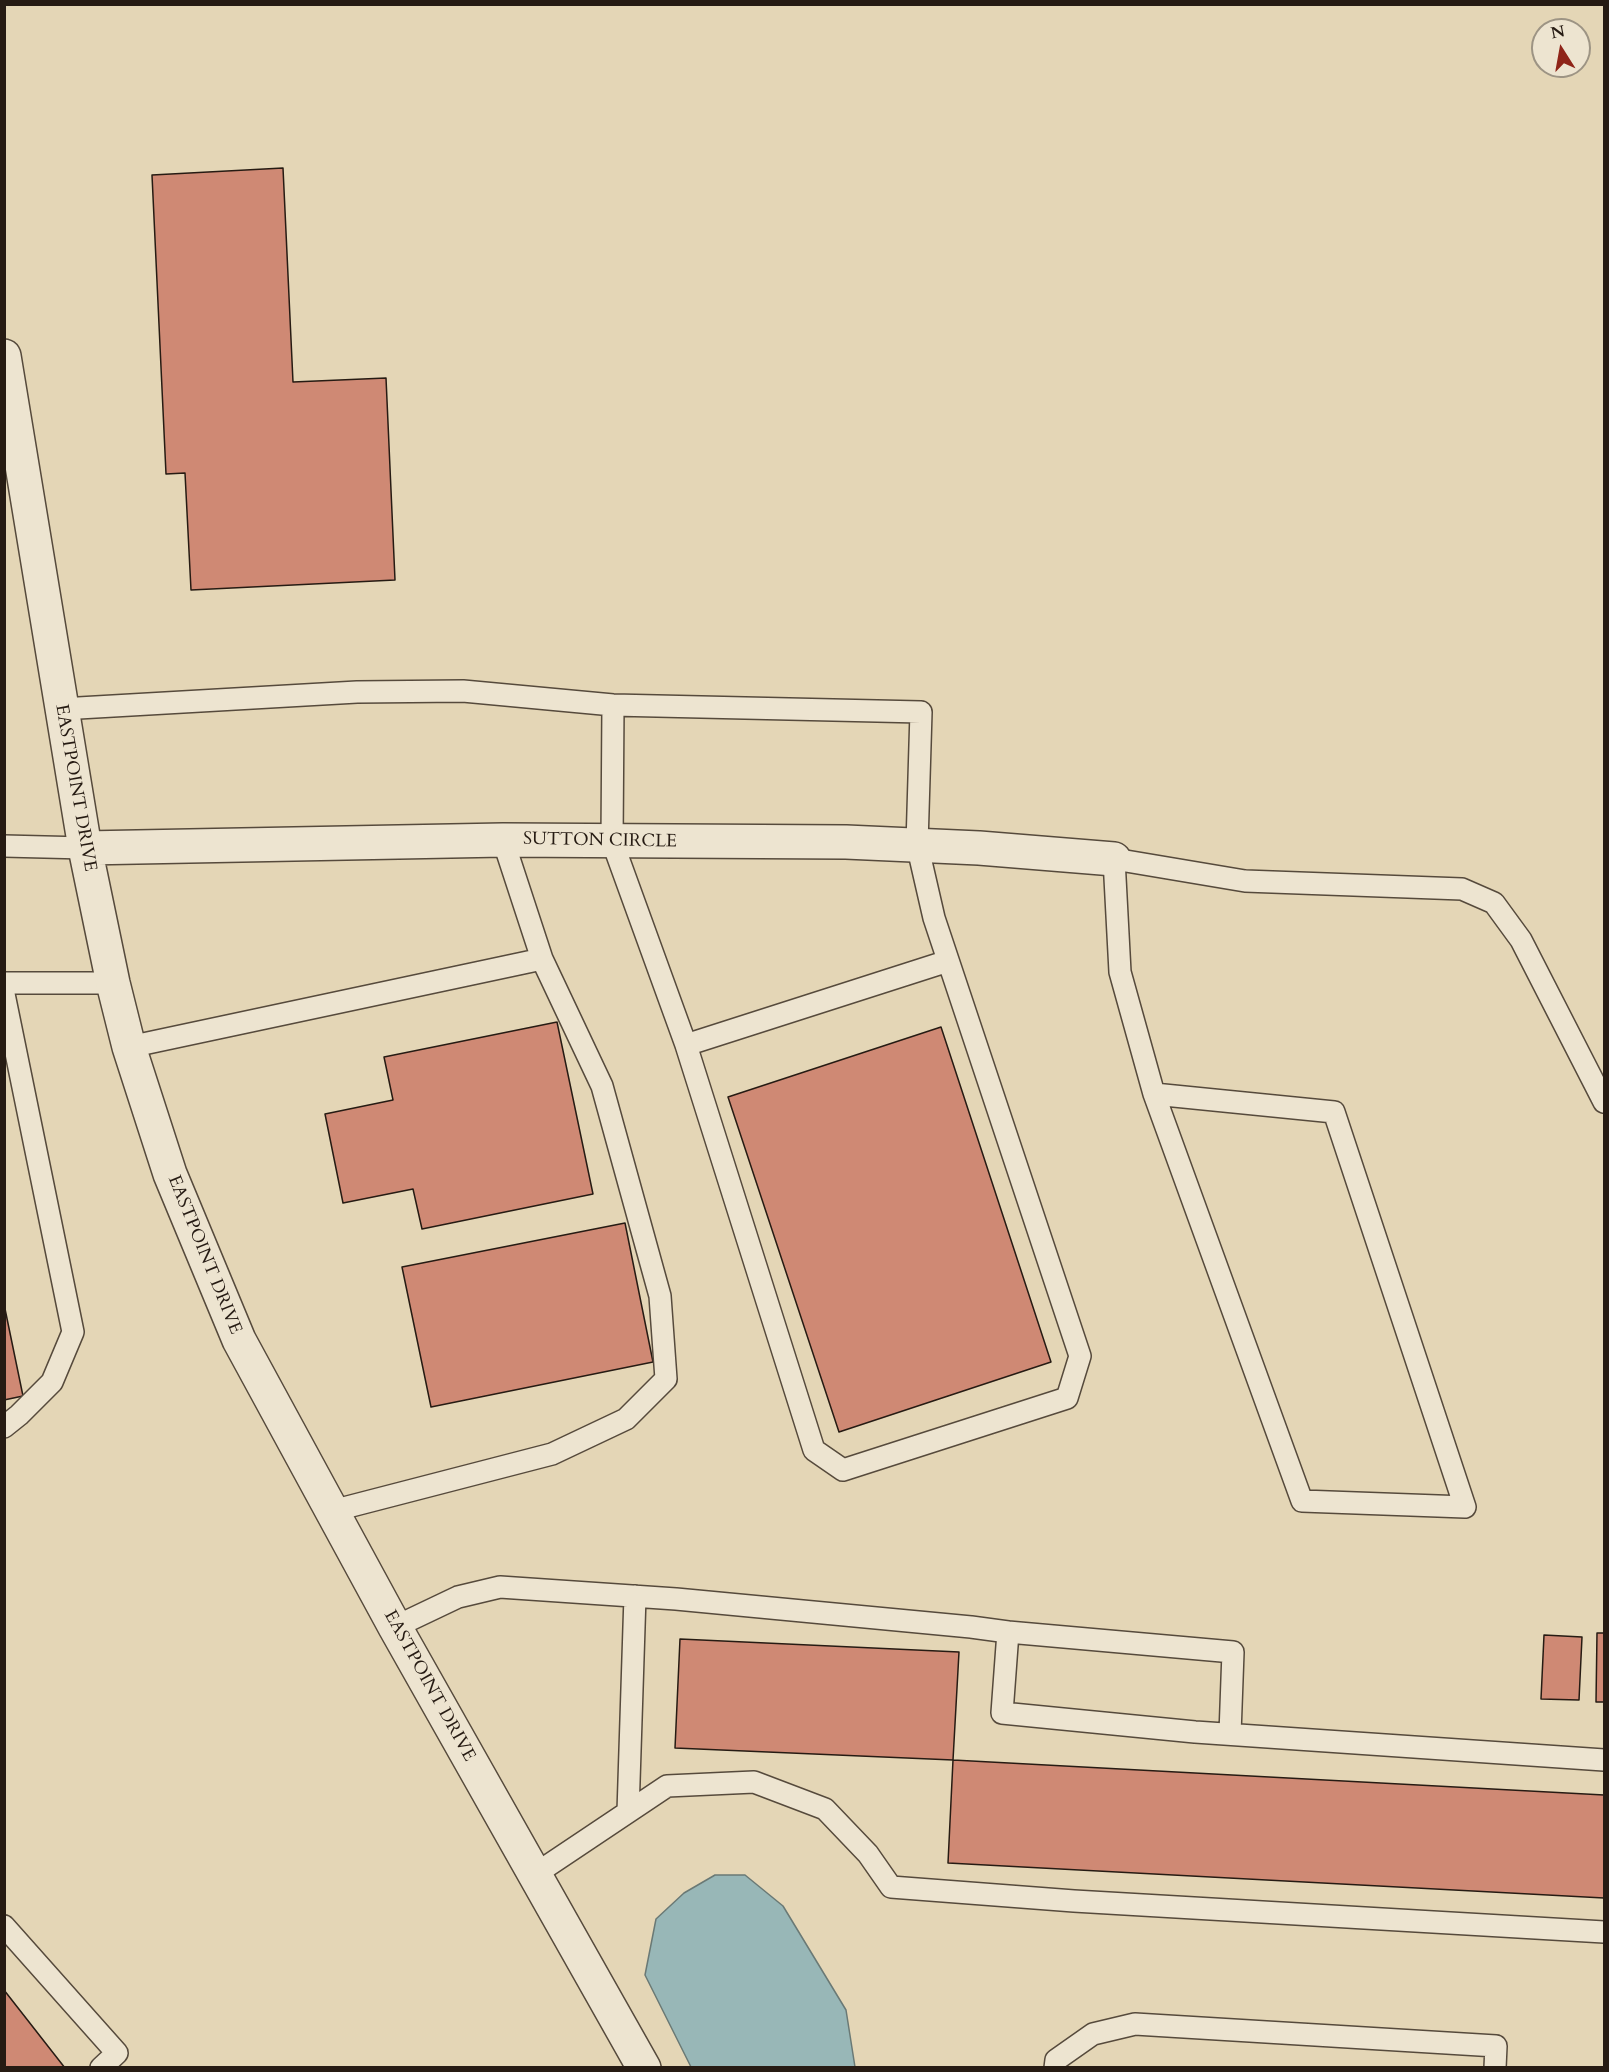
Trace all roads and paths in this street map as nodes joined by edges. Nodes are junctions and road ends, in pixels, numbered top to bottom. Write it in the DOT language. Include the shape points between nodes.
graph roads {
  1 [pos="4,356"];
  2 [pos="613,705"];
  3 [pos="61,709"];
  4 [pos="503,840"];
  5 [pos="612,841"];
  6 [pos="917,844"];
  7 [pos="4,846"];
  8 [pos="85,848"];
  9 [pos="1114,859"];
  10 [pos="542,959"];
  11 [pos="948,961"];
  12 [pos="4,983"];
  13 [pos="113,983"];
  14 [pos="4,994"];
  15 [pos="686,1045"];
  16 [pos="129,1047"];
  17 [pos="1154,1094"];
  18 [pos="1605,1102"];
  19 [pos="4,1427"];
  20 [pos="332,1511"];
  21 [pos="635,1596"];
  22 [pos="395,1627"];
  23 [pos="1008,1632"];
  24 [pos="1230,1734"];
  25 [pos="1605,1760"];
  26 [pos="628,1812"];
  27 [pos="534,1875"];
  28 [pos="4,1926"];
  29 [pos="1605,1932"];
  30 [pos="1053,2065"];
  31 [pos="101,2067"];
  32 [pos="644,2067"];
  33 [pos="1495,2067"];
  1 -- 3 [label="street, EASTPOINT DRIVE"];
  2 -- 3 [label="lane" via="463,691 357,692"];
  2 -- 5 [label="lane"];
  2 -- 6 [label="lane" via="921,712"];
  3 -- 8 [label="street, EASTPOINT DRIVE"];
  4 -- 5 [label="street, SUTTON CIRCLE"];
  4 -- 8 [label="street, SUTTON CIRCLE"];
  4 -- 10 [label="lane"];
  5 -- 6 [label="street, SUTTON CIRCLE"];
  5 -- 15 [label="lane"];
  6 -- 9 [label="street, SUTTON CIRCLE"];
  6 -- 11 [label="lane" via="933,918"];
  7 -- 8 [label="lane"];
  8 -- 13 [label="street, EASTPOINT DRIVE"];
  9 -- 17 [label="lane" via="1120,972"];
  9 -- 18 [label="lane" via="1245,881 1462,889 1494,903 1521,940"];
  10 -- 16 [label="lane"];
  10 -- 20 [label="lane" via="602,1086 660,1296 666,1379 626,1419 552,1454"];
  11 -- 15 [label="lane"];
  11 -- 15 [label="lane" via="1080,1356 1067,1398 843,1470 814,1450"];
  12 -- 13 [label="lane"];
  13 -- 16 [label="street, EASTPOINT DRIVE"];
  14 -- 19 [label="lane" via="73,1332 52,1382"];
  16 -- 20 [label="street, EASTPOINT DRIVE" via="170,1174 239,1340"];
  17 -- 17 [label="lane" via="1302,1501 1465,1507 1334,1112"];
  20 -- 22 [label="street, EASTPOINT DRIVE"];
  21 -- 22 [label="lane" via="500,1587 458,1597"];
  21 -- 23 [label="lane"];
  21 -- 26 [label="lane"];
  22 -- 27 [label="street, EASTPOINT DRIVE"];
  23 -- 24 [label="lane" via="1233,1652"];
  23 -- 24 [label="lane" via="1002,1713"];
  24 -- 25 [label="lane"];
  26 -- 27 [label="lane"];
  26 -- 29 [label="lane" via="667,1786 754,1782 825,1809 868,1854 891,1887"];
  27 -- 32 [label="street, EASTPOINT DRIVE"];
  28 -- 31 [label="lane" via="117,2053"];
  30 -- 33 [label="lane" via="1093,2034 1135,2024 1496,2046"];
}
